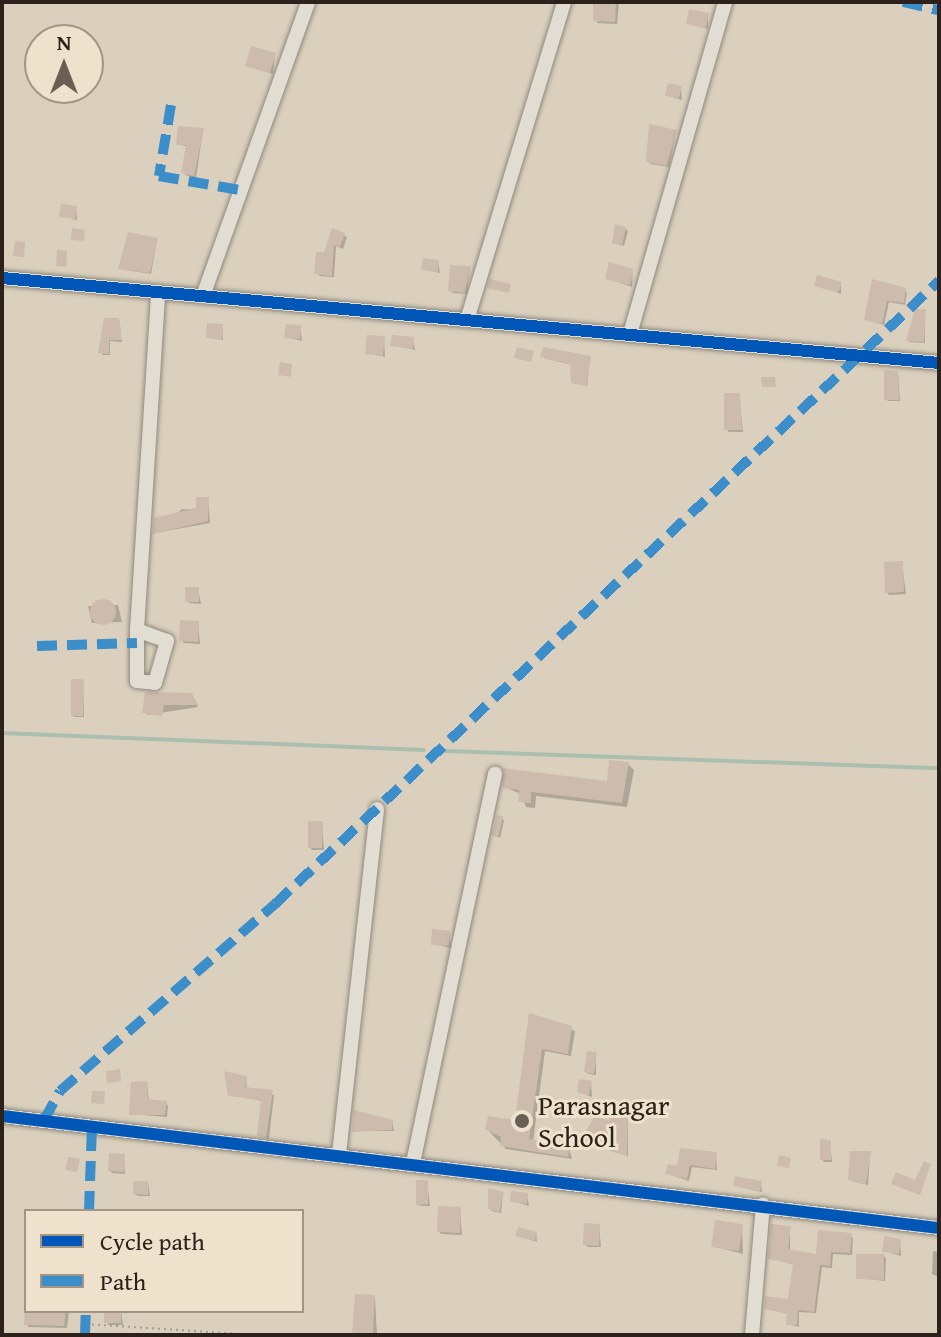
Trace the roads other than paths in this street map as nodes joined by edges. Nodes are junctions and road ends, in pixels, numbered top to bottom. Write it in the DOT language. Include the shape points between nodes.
graph roads {
  1 [pos="308,2"];
  2 [pos="564,2"];
  3 [pos="725,2"];
  4 [pos="2,278"];
  5 [pos="158,292"];
  6 [pos="203,296"];
  7 [pos="467,320"];
  8 [pos="630,334"];
  9 [pos="939,363"];
  10 [pos="137,630"];
  11 [pos="495,774"];
  12 [pos="377,809"];
  13 [pos="2,1116"];
  14 [pos="339,1154"];
  15 [pos="413,1163"];
  16 [pos="763,1204"];
  17 [pos="939,1228"];
  18 [pos="752,1335"];
  1 -- 6 [label="street"];
  2 -- 7 [label="street"];
  3 -- 8 [label="street"];
  4 -- 5 [label="street"];
  5 -- 6 [label="street"];
  5 -- 10 [label="street"];
  6 -- 7 [label="street"];
  7 -- 8 [label="street"];
  8 -- 9 [label="street"];
  11 -- 15 [label="street"];
  12 -- 14 [label="street"];
  13 -- 14 [label="street"];
  14 -- 15 [label="street"];
  15 -- 16 [label="street"];
  16 -- 17 [label="street"];
  16 -- 18 [label="street"];
}
